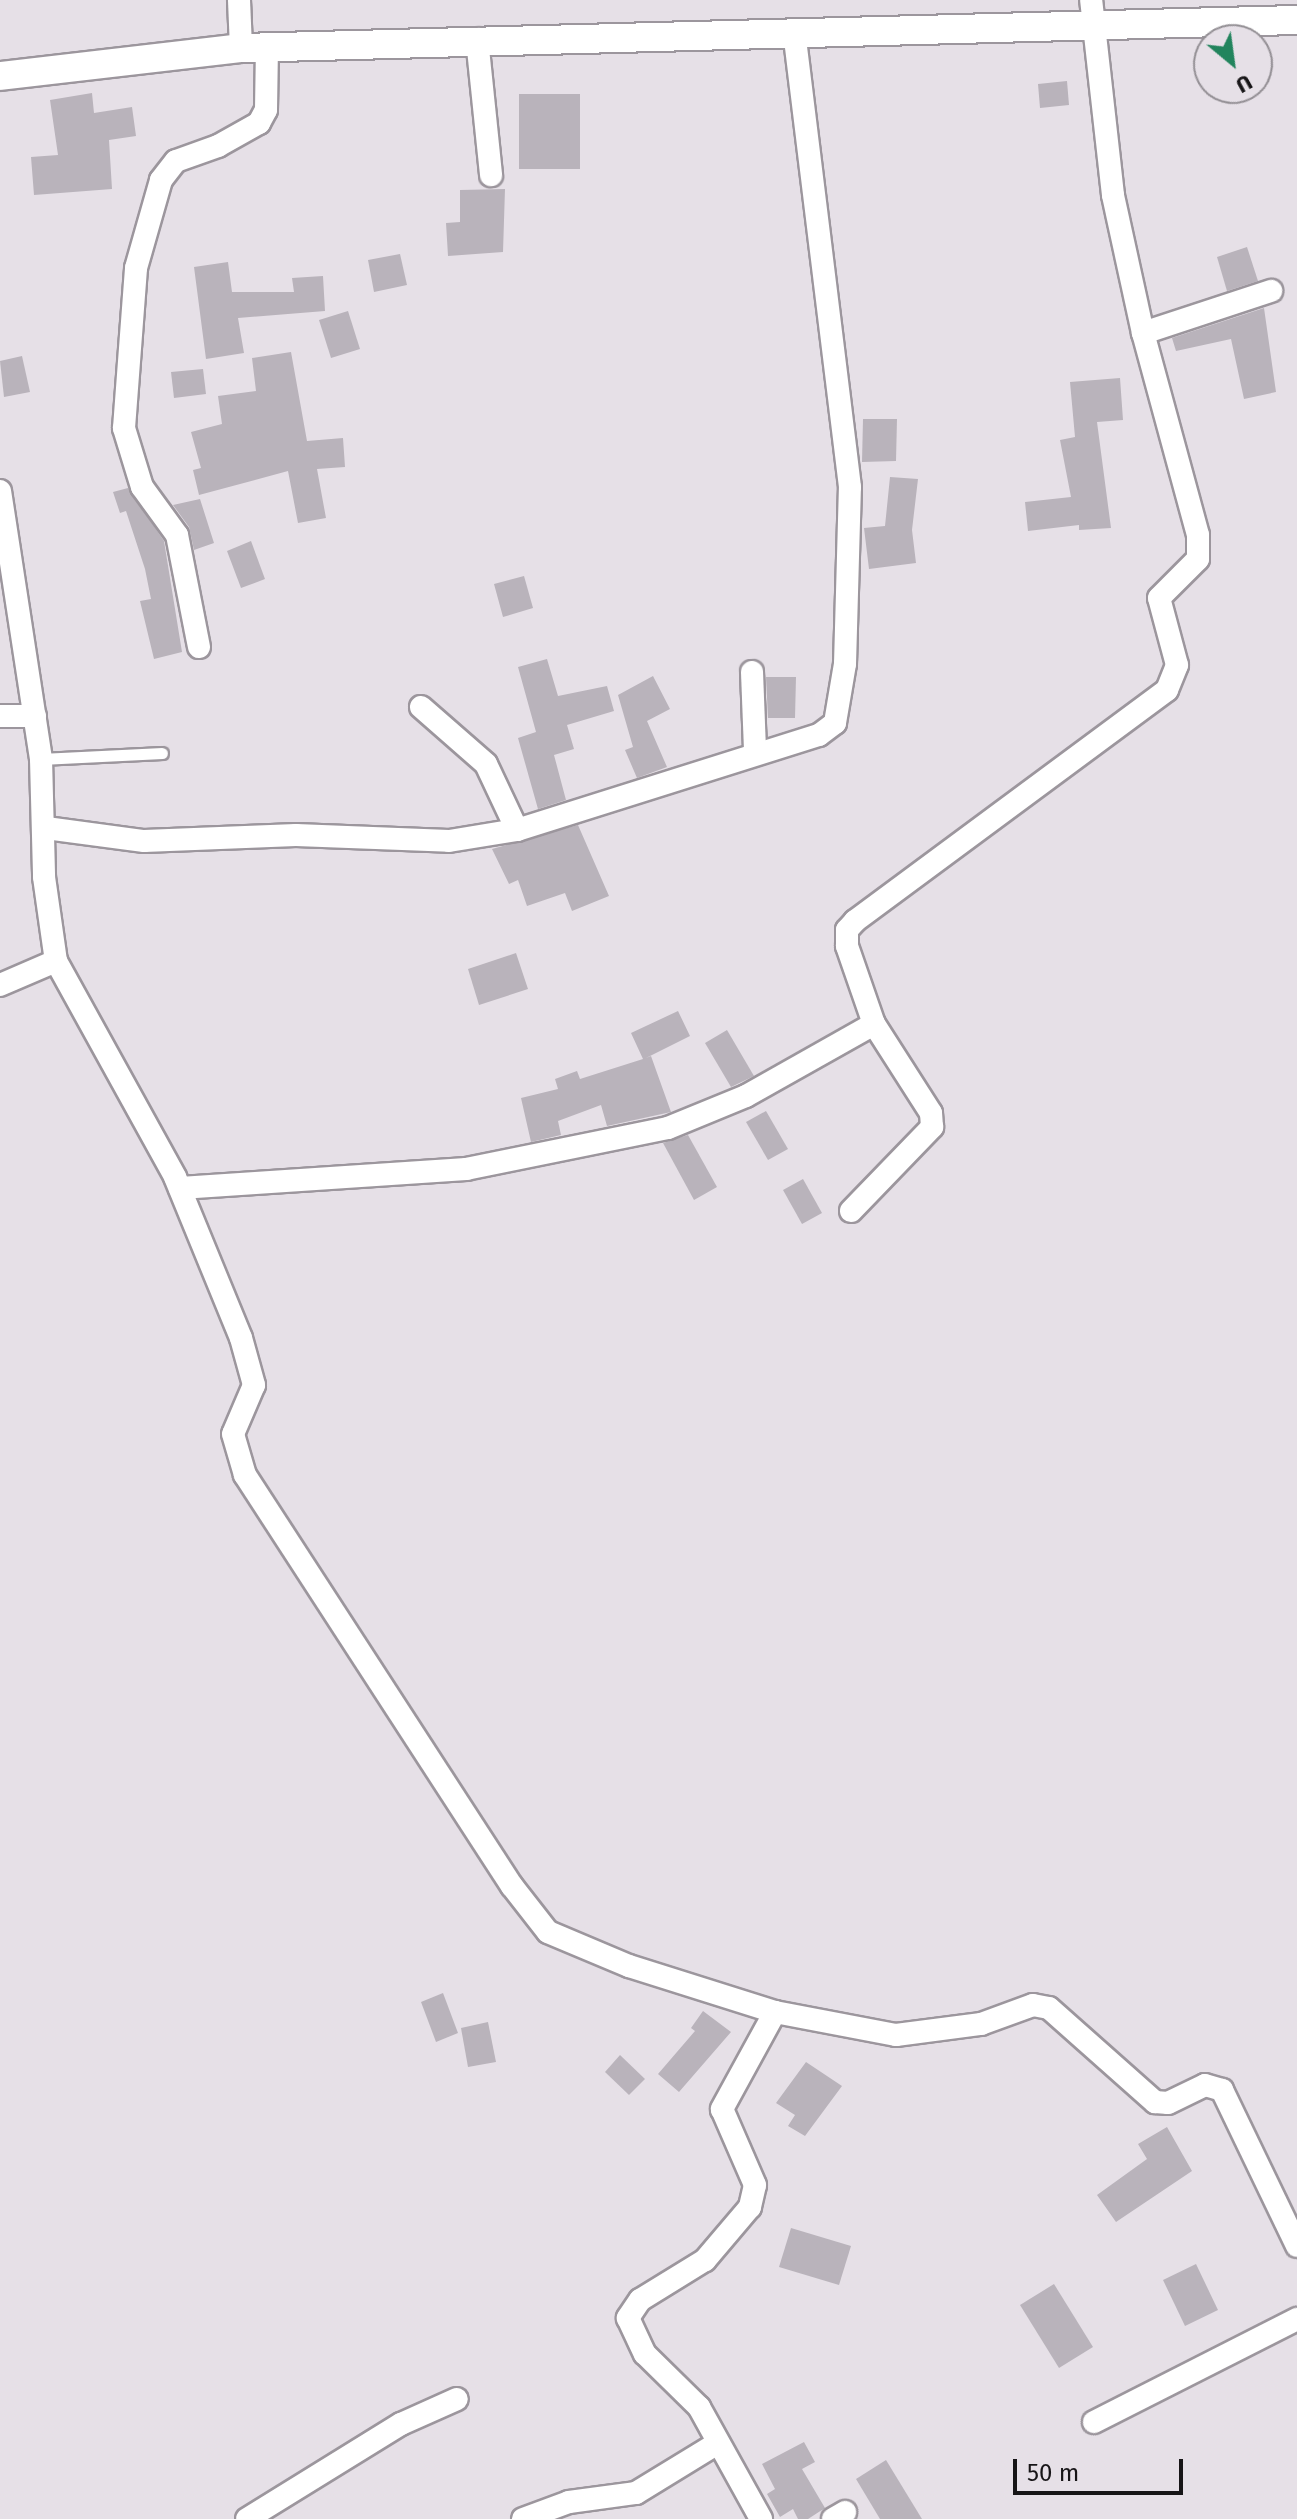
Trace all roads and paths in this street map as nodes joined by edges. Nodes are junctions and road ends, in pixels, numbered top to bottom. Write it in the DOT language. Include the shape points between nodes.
graph roads {
  1 [pos="239,0"];
  2 [pos="1091,12"];
  3 [pos="1297,20"];
  4 [pos="794,31"];
  5 [pos="477,39"];
  6 [pos="254,48"];
  7 [pos="0,76"];
  8 [pos="491,175"];
  9 [pos="1271,291"];
  10 [pos="1143,333"];
  11 [pos="0,491"];
  12 [pos="199,647"];
  13 [pos="752,672"];
  14 [pos="421,707"];
  15 [pos="0,716"];
  16 [pos="35,716"];
  17 [pos="755,751"];
  18 [pos="162,753"];
  19 [pos="41,759"];
  20 [pos="46,828"];
  21 [pos="517,830"];
  22 [pos="56,961"];
  23 [pos="0,985"];
  24 [pos="874,1024"];
  25 [pos="180,1188"];
  26 [pos="851,1211"];
  27 [pos="775,2012"];
  28 [pos="1297,2246"];
  29 [pos="1297,2319"];
  30 [pos="457,2399"];
  31 [pos="1094,2422"];
  32 [pos="718,2443"];
  33 [pos="247,2519"];
  34 [pos="523,2519"];
  35 [pos="761,2519"];
  1 -- 6 [label="street"];
  2 -- 3 [label="street"];
  2 -- 4 [label="street"];
  2 -- 10 [label="street" via="1113,195"];
  4 -- 5 [label="street"];
  4 -- 17 [label="street" via="846,428 850,559 845,664 840,714 828,729"];
  5 -- 6 [label="street"];
  5 -- 8 [label="street"];
  6 -- 7 [label="street"];
  6 -- 12 [label="street" via="266,110 259,123 176,161 161,180 136,268 124,428 142,487 177,535"];
  9 -- 10 [label="street"];
  10 -- 24 [label="street" via="1198,535 1198,559 1159,598 1178,673 1161,696 847,930 847,946"];
  11 -- 16 [label="street"];
  13 -- 17 [label="street"];
  14 -- 21 [label="street" via="486,764"];
  15 -- 16 [label="street"];
  16 -- 19 [label="street"];
  17 -- 21 [label="street"];
  18 -- 19 [label="lane"];
  19 -- 20 [label="street"];
  20 -- 21 [label="street" via="144,841 296,835 449,841"];
  20 -- 22 [label="street" via="44,877"];
  22 -- 23 [label="street"];
  22 -- 25 [label="street"];
  24 -- 25 [label="street" via="746,1096 668,1128 466,1169"];
  24 -- 26 [label="street" via="931,1113 932,1127"];
  25 -- 27 [label="street" via="253,1380 233,1434 245,1475 534,1917 548,1932 586,1951"];
  27 -- 28 [label="street" via="896,2035 981,2024 1033,2005 1049,2008 1155,2102 1168,2103 1205,2085 1222,2090"];
  27 -- 32 [label="street" via="722,2109 755,2185 750,2207 705,2260 640,2300 628,2318 645,2354 699,2407"];
  29 -- 31 [label="street"];
  30 -- 33 [label="street" via="401,2424"];
  32 -- 34 [label="street" via="636,2493 569,2502"];
  32 -- 35 [label="street"];
}
